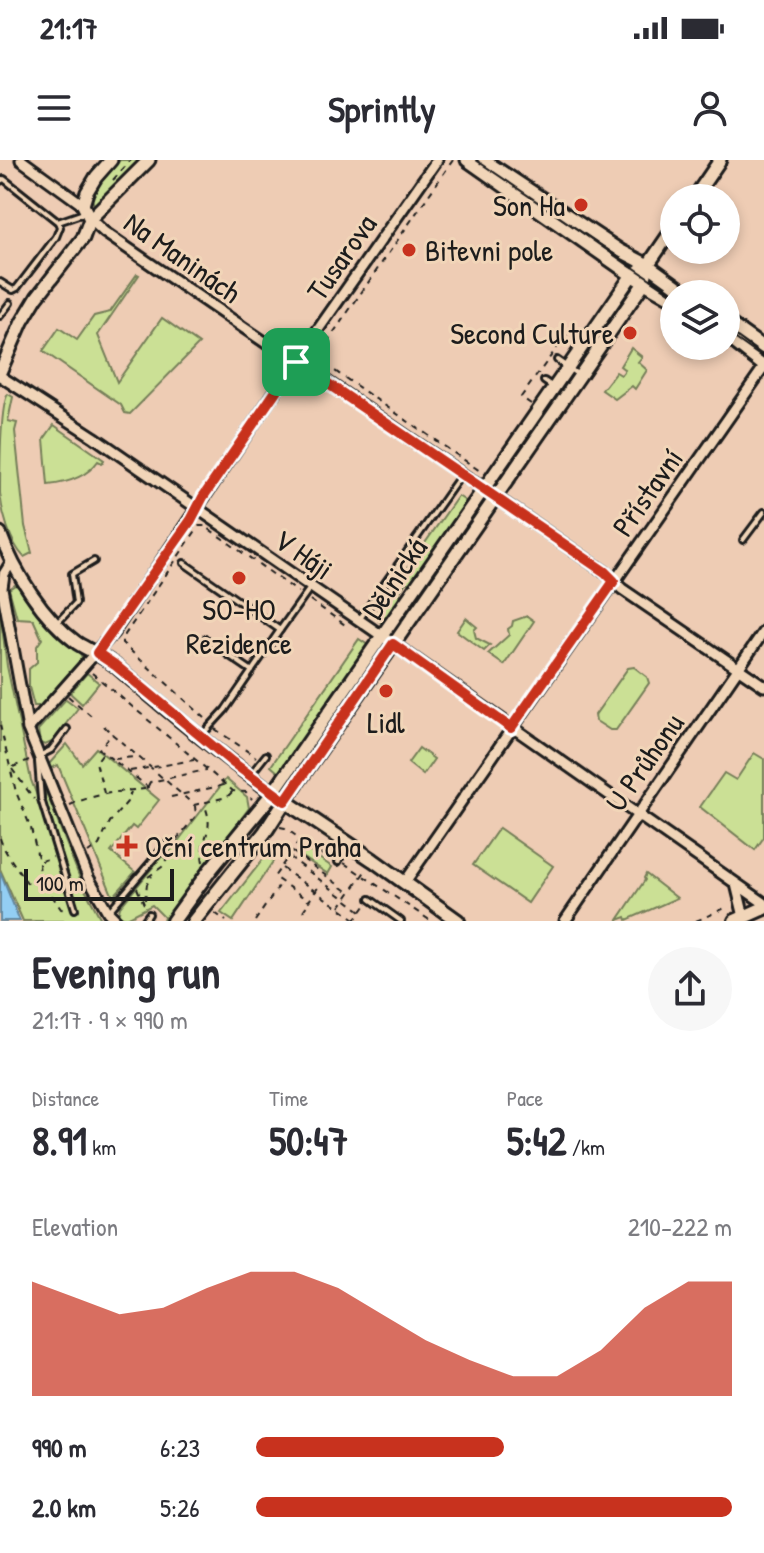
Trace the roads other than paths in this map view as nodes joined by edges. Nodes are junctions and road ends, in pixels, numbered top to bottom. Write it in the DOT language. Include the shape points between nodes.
graph roads {
  1 [pos="21,160"];
  2 [pos="111,160"];
  3 [pos="149,160"];
  4 [pos="437,160"];
  5 [pos="467,160"];
  6 [pos="484,160"];
  7 [pos="720,160"];
  8 [pos="0,181"];
  9 [pos="704,184"];
  10 [pos="86,212"];
  11 [pos="58,222"];
  12 [pos="660,247"];
  13 [pos="648,265"];
  14 [pos="632,275"];
  15 [pos="669,280"];
  16 [pos="0,282"];
  17 [pos="644,283"];
  18 [pos="660,292"];
  19 [pos="10,303"];
  20 [pos="0,316"];
  21 [pos="740,331"];
  22 [pos="740,347"];
  23 [pos="764,348"];
  24 [pos="557,360"];
  25 [pos="296,362"];
  26 [pos="764,366"];
  27 [pos="574,372"];
  28 [pos="0,374"];
  29 [pos="544,381"];
  30 [pos="560,392"];
  31 [pos="461,475"];
  32 [pos="489,492"];
  33 [pos="196,509"];
  34 [pos="764,512"];
  35 [pos="0,533"];
  36 [pos="743,540"];
  37 [pos="12,561"];
  38 [pos="94,561"];
  39 [pos="184,563"];
  40 [pos="614,581"];
  41 [pos="307,592"];
  42 [pos="359,621"];
  43 [pos="57,623"];
  44 [pos="280,630"];
  45 [pos="764,631"];
  46 [pos="205,639"];
  47 [pos="388,640"];
  48 [pos="97,653"];
  49 [pos="738,669"];
  50 [pos="252,671"];
  51 [pos="764,686"];
  52 [pos="359,691"];
  53 [pos="511,728"];
  54 [pos="28,729"];
  55 [pos="67,729"];
  56 [pos="200,737"];
  57 [pos="266,755"];
  58 [pos="34,758"];
  59 [pos="250,776"];
  60 [pos="273,793"];
  61 [pos="285,801"];
  62 [pos="637,815"];
  63 [pos="168,842"];
  64 [pos="347,843"];
  65 [pos="338,862"];
  66 [pos="405,882"];
  67 [pos="736,884"];
  68 [pos="370,899"];
  69 [pos="764,906"];
  70 [pos="75,909"];
  71 [pos="108,912"];
  72 [pos="149,914"];
  73 [pos="739,919"];
  74 [pos="117,921"];
  75 [pos="144,921"];
  76 [pos="173,921"];
  77 [pos="194,921"];
  78 [pos="401,921"];
  79 [pos="458,921"];
  80 [pos="565,921"];
  1 -- 10 [label="street, Na Maninách"];
  2 -- 10 [label="street" via="87,192"];
  3 -- 10 [label="street"];
  4 -- 25 [label="street, Tusarova"];
  5 -- 14 [label="street"];
  6 -- 13 [label="street"];
  7 -- 9 [label="street"];
  8 -- 11 [label="lane" via="17,187"];
  10 -- 11 [label="lane"];
  10 -- 25 [label="street, Na Maninách" via="104,232"];
  10 -- 28 [label="street" via="83,238 37,297"];
  11 -- 16 [label="lane" via="56,237 21,284 13,290"];
  12 -- 13 [label="street, Dělnická"];
  13 -- 14 [label="street, Dělnická"];
  13 -- 15 [label="street"];
  13 -- 17 [label="street, Dělnická"];
  14 -- 17 [label="street"];
  14 -- 27 [label="street, Dělnická"];
  17 -- 18 [label="street"];
  17 -- 27 [label="street, Dělnická"];
  19 -- 20 [label="lane"];
  21 -- 23 [label="street"];
  22 -- 26 [label="street"];
  24 -- 27 [label="lane"];
  25 -- 31 [label="street, Na Maninách"];
  25 -- 33 [label="street, Tusarova"];
  26 -- 40 [label="street, Přístavní"];
  27 -- 30 [label="street, Dělnická"];
  28 -- 33 [label="street, V Háji"];
  29 -- 30 [label="lane"];
  30 -- 32 [label="street, Dělnická"];
  31 -- 32 [label="street, Na Maninách"];
  31 -- 42 [label="lane"];
  32 -- 40 [label="street, Na Maninách"];
  32 -- 47 [label="street, Dělnická"];
  33 -- 41 [label="street, V Háji"];
  33 -- 48 [label="street, Tusarova"];
  34 -- 36 [label="lane"];
  35 -- 37 [label="street"];
  37 -- 43 [label="street"];
  37 -- 54 [label="street" via="2,588"];
  38 -- 43 [label="lane" via="72,574 76,603"];
  39 -- 44 [label="lane"];
  40 -- 49 [label="street, Na Maninách"];
  40 -- 53 [label="street, Přístavní"];
  41 -- 42 [label="street, V Háji"];
  41 -- 44 [label="lane"];
  42 -- 47 [label="street, V Háji"];
  43 -- 48 [label="street"];
  44 -- 50 [label="lane"];
  45 -- 49 [label="street, U Průhonu"];
  46 -- 50 [label="lane"];
  47 -- 52 [label="street, Dělnická"];
  47 -- 53 [label="street, V Háji"];
  48 -- 54 [label="street, Tusarova"];
  48 -- 56 [label="street"];
  49 -- 51 [label="street, Na Maninách"];
  49 -- 62 [label="street, U Průhonu"];
  50 -- 56 [label="lane"];
  52 -- 60 [label="street, Dělnická"];
  52 -- 61 [label="street, Dělnická"];
  53 -- 62 [label="street, V Háji"];
  53 -- 66 [label="street, Přístavní"];
  54 -- 58 [label="street"];
  55 -- 58 [label="lane" via="51,750"];
  56 -- 59 [label="street"];
  57 -- 59 [label="lane"];
  58 -- 70 [label="lane"];
  58 -- 71 [label="street"];
  59 -- 60 [label="street"];
  60 -- 61 [label="main road"];
  60 -- 76 [label="main road"];
  61 -- 64 [label="main road"];
  61 -- 77 [label="main road"];
  62 -- 67 [label="street, V Háji"];
  62 -- 80 [label="street, U Průhonu"];
  63 -- 71 [label="lane"];
  64 -- 65 [label="lane"];
  64 -- 66 [label="main road"];
  66 -- 79 [label="main road"];
  67 -- 69 [label="street, V Háji"];
  67 -- 73 [label="street"];
  68 -- 78 [label="lane"];
  69 -- 73 [label="main road"];
  71 -- 74 [label="street"];
  72 -- 75 [label="lane"];
}
